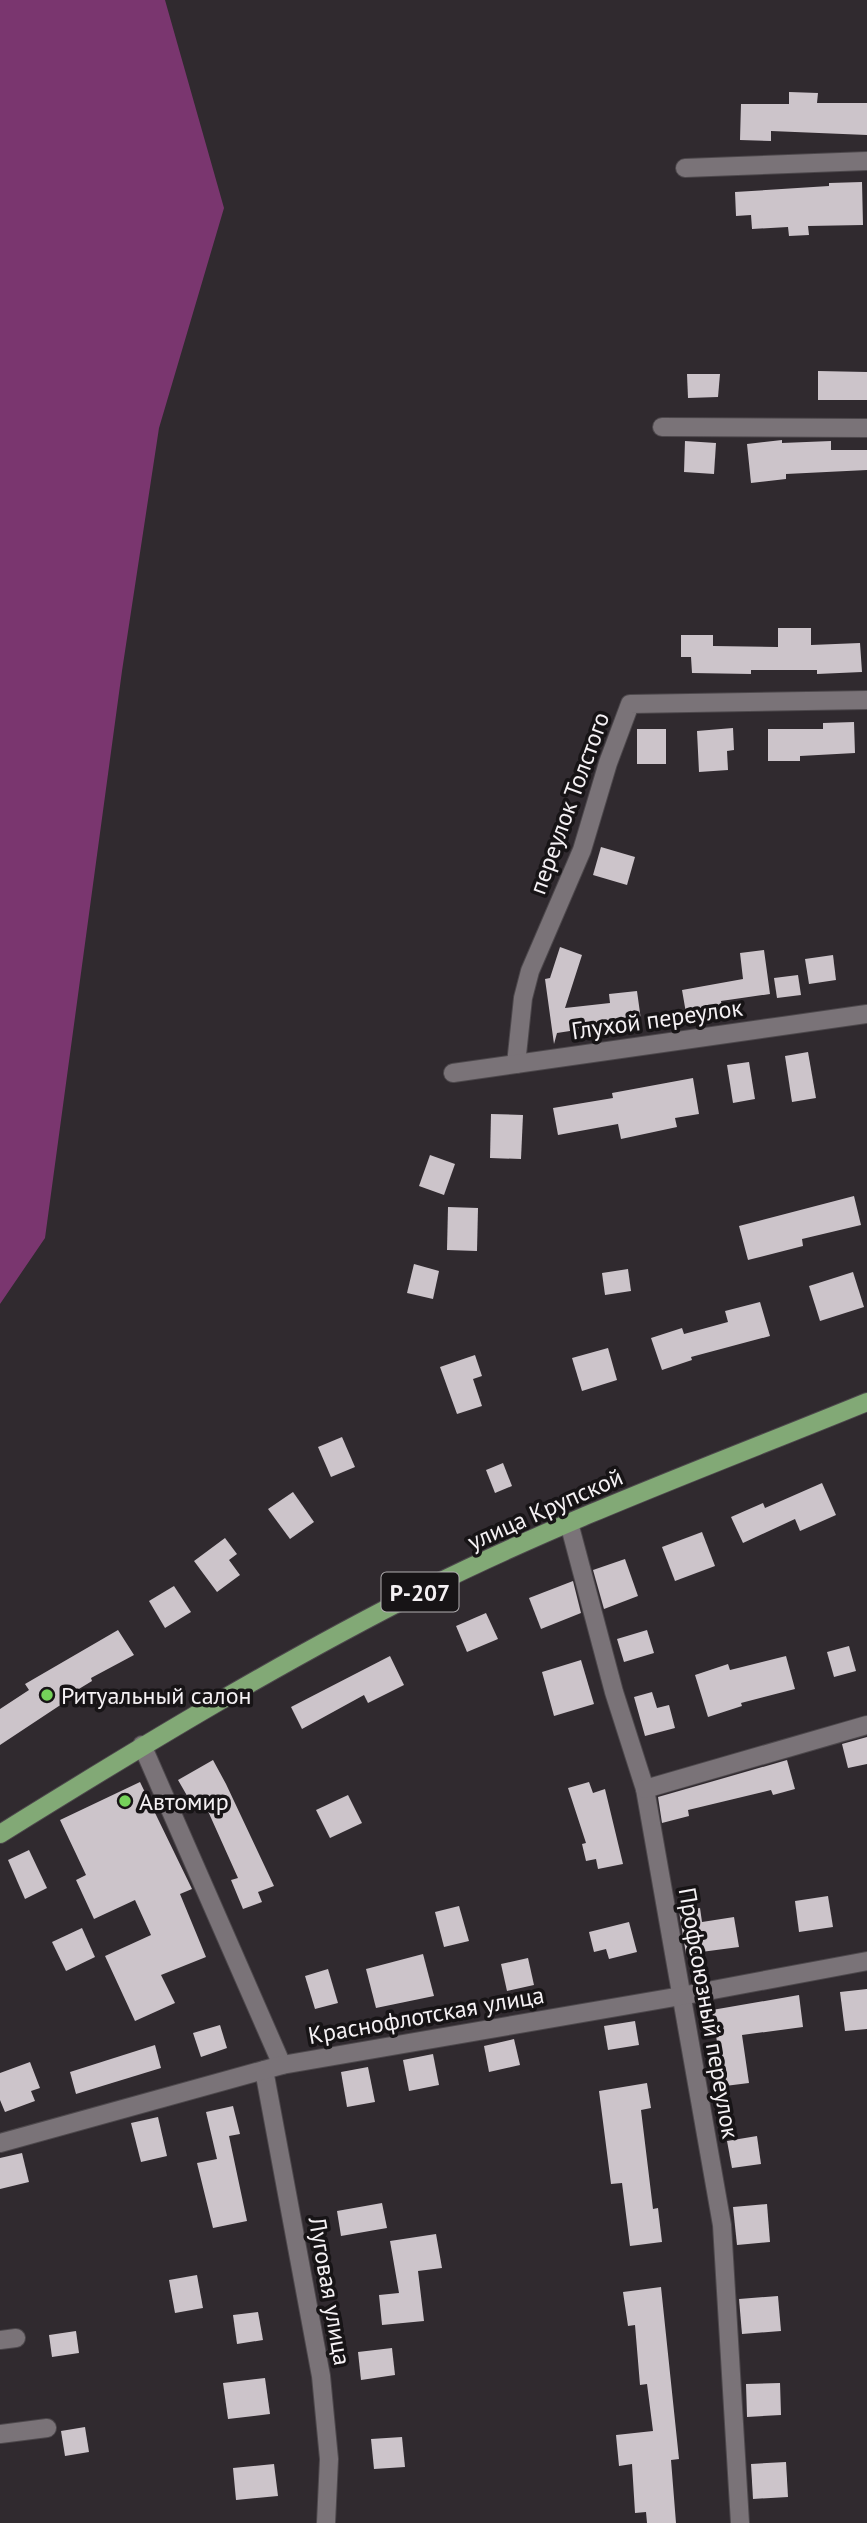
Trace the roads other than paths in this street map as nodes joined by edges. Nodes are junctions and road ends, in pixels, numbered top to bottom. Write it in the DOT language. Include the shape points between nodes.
graph roads {
  1 [pos="867,161"];
  2 [pos="685,168"];
  3 [pos="662,428"];
  4 [pos="867,428"];
  5 [pos="867,700"];
  6 [pos="867,1014"];
  7 [pos="516,1064"];
  8 [pos="453,1073"];
  9 [pos="867,1402"];
  10 [pos="569,1523"];
  11 [pos="867,1725"];
  12 [pos="142,1745"];
  13 [pos="645,1789"];
  14 [pos="0,1834"];
  15 [pos="867,1961"];
  16 [pos="681,1996"];
  17 [pos="282,2065"];
  18 [pos="264,2070"];
  19 [pos="0,2143"];
  20 [pos="47,2428"];
  21 [pos="0,2434"];
  22 [pos="326,2523"];
  23 [pos="740,2523"];
  1 -- 2 [label="street"];
  3 -- 4 [label="street"];
  5 -- 7 [label="street, переулок Толстого" via="630,704 582,850 530,971"];
  6 -- 7 [label="street, Глухой переулок"];
  7 -- 8 [label="street, Глухой переулок"];
  9 -- 10 [label="main road, улица Крупской / Р-207"];
  10 -- 12 [label="main road, улица Крупской / Р-207" via="270,1670"];
  10 -- 13 [label="street, Профсоюзный переулок"];
  11 -- 13 [label="street"];
  12 -- 14 [label="main road, улица Крупской / Р-207"];
  12 -- 17 [label="street"];
  13 -- 16 [label="street, Профсоюзный переулок"];
  15 -- 16 [label="street, Краснофлотская улица"];
  16 -- 17 [label="street, Краснофлотская улица"];
  16 -- 23 [label="street, Профсоюзный переулок" via="722,2225"];
  17 -- 18 [label="street, Краснофлотская улица"];
  18 -- 19 [label="street, Краснофлотская улица"];
  18 -- 22 [label="street, Луговая улица" via="321,2376 329,2459"];
  20 -- 21 [label="street"];
}
